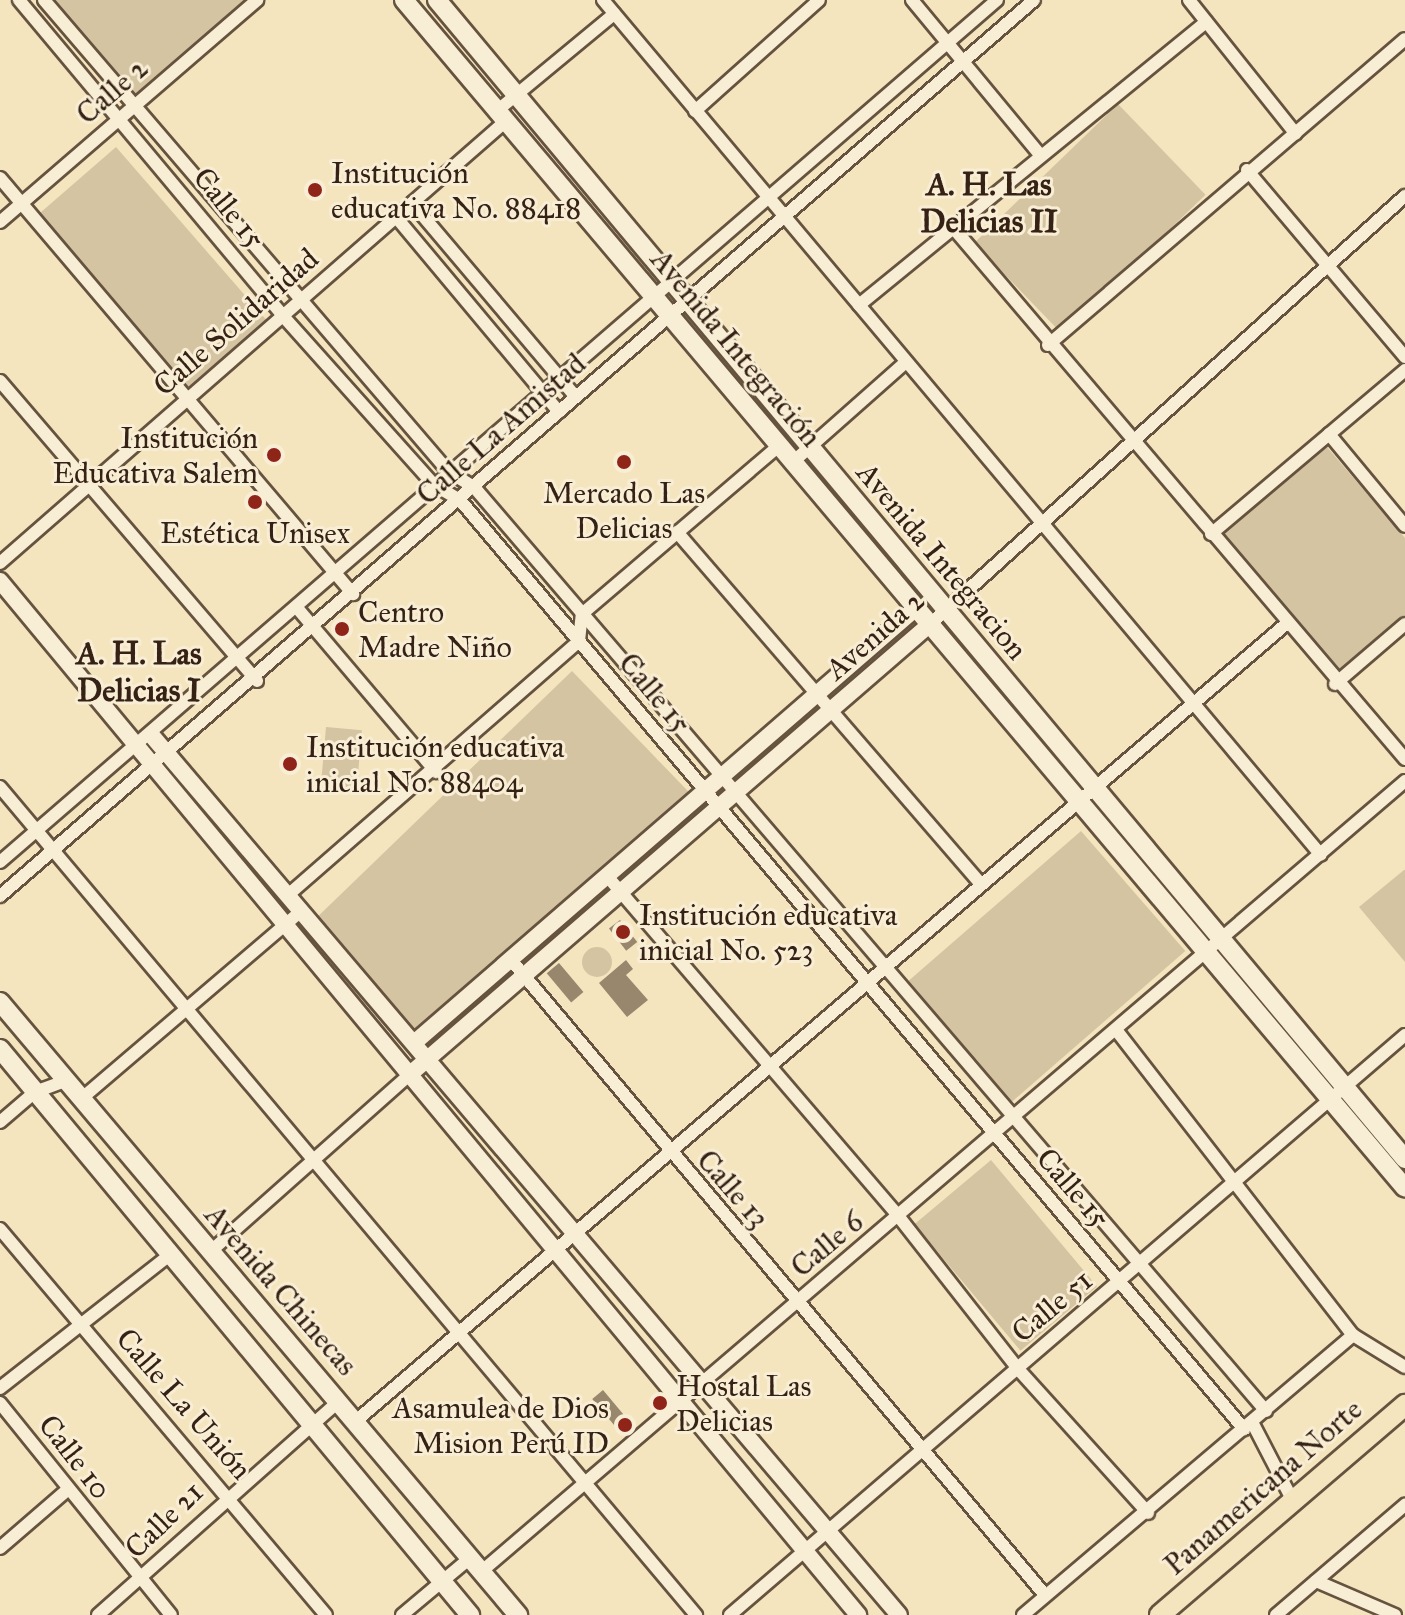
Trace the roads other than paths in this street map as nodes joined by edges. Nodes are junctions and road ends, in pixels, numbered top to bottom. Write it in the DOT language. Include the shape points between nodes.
graph roads {
  1 [pos="19,0"];
  2 [pos="44,0"];
  3 [pos="257,0"];
  4 [pos="404,0"];
  5 [pos="437,0"];
  6 [pos="603,0"];
  7 [pos="819,0"];
  8 [pos="912,0"];
  9 [pos="997,0"];
  10 [pos="1034,0"];
  11 [pos="1189,0"];
  12 [pos="614,14"];
  13 [pos="1206,22"];
  14 [pos="1405,39"];
  15 [pos="948,41"];
  16 [pos="965,61"];
  17 [pos="516,95"];
  18 [pos="136,105"];
  19 [pos="695,111"];
  20 [pos="502,115"];
  21 [pos="121,118"];
  22 [pos="1296,134"];
  23 [pos="1040,155"];
  24 [pos="1247,170"];
  25 [pos="0,178"];
  26 [pos="1405,196"];
  27 [pos="768,197"];
  28 [pos="22,203"];
  29 [pos="412,203"];
  30 [pos="396,217"];
  31 [pos="786,218"];
  32 [pos="0,222"];
  33 [pos="956,231"];
  34 [pos="1330,261"];
  35 [pos="669,279"];
  36 [pos="654,292"];
  37 [pos="302,299"];
  38 [pos="688,301"];
  39 [pos="859,305"];
  40 [pos="673,314"];
  41 [pos="283,316"];
  42 [pos="1048,345"];
  43 [pos="1405,357"];
  44 [pos="906,362"];
  45 [pos="1405,370"];
  46 [pos="559,377"];
  47 [pos="0,381"];
  48 [pos="540,391"];
  49 [pos="576,397"];
  50 [pos="187,399"];
  51 [pos="559,412"];
  52 [pos="1329,434"];
  53 [pos="1133,440"];
  54 [pos="780,445"];
  55 [pos="810,447"];
  56 [pos="794,461"];
  57 [pos="448,471"];
  58 [pos="433,484"];
  59 [pos="89,485"];
  60 [pos="474,487"];
  61 [pos="460,500"];
  62 [pos="1044,526"];
  63 [pos="1405,526"];
  64 [pos="677,532"];
  65 [pos="1211,534"];
  66 [pos="0,563"];
  67 [pos="336,575"];
  68 [pos="0,581"];
  69 [pos="353,594"];
  70 [pos="916,608"];
  71 [pos="298,609"];
  72 [pos="947,610"];
  73 [pos="582,614"];
  74 [pos="1286,624"];
  75 [pos="1405,624"];
  76 [pos="929,625"];
  77 [pos="315,630"];
  78 [pos="579,641"];
  79 [pos="239,659"];
  80 [pos="257,681"];
  81 [pos="1335,684"];
  82 [pos="817,694"];
  83 [pos="1192,701"];
  84 [pos="832,709"];
  85 [pos="153,737"];
  86 [pos="139,748"];
  87 [pos="169,756"];
  88 [pos="1405,759"];
  89 [pos="155,768"];
  90 [pos="436,772"];
  91 [pos="719,779"];
  92 [pos="1405,781"];
  93 [pos="1094,785"];
  94 [pos="0,787"];
  95 [pos="704,792"];
  96 [pos="733,795"];
  97 [pos="1076,800"];
  98 [pos="717,809"];
  99 [pos="37,832"];
  100 [pos="53,851"];
  101 [pos="1321,855"];
  102 [pos="0,862"];
  103 [pos="607,876"];
  104 [pos="980,883"];
  105 [pos="620,892"];
  106 [pos="288,895"];
  107 [pos="0,896"];
  108 [pos="300,912"];
  109 [pos="283,926"];
  110 [pos="1223,941"];
  111 [pos="1205,957"];
  112 [pos="511,960"];
  113 [pos="882,968"];
  114 [pos="524,976"];
  115 [pos="867,980"];
  116 [pos="0,1002"];
  117 [pos="189,1012"];
  118 [pos="1117,1031"];
  119 [pos="1405,1035"];
  120 [pos="414,1043"];
  121 [pos="0,1049"];
  122 [pos="428,1059"];
  123 [pos="767,1066"];
  124 [pos="409,1075"];
  125 [pos="66,1081"];
  126 [pos="1345,1087"];
  127 [pos="35,1092"];
  128 [pos="81,1099"];
  129 [pos="1330,1100"];
  130 [pos="1012,1121"];
  131 [pos="0,1122"];
  132 [pos="994,1136"];
  133 [pos="667,1153"];
  134 [pos="312,1159"];
  135 [pos="1405,1159"];
  136 [pos="1235,1183"];
  137 [pos="1405,1188"];
  138 [pos="899,1217"];
  139 [pos="0,1229"];
  140 [pos="573,1233"];
  141 [pos="556,1248"];
  142 [pos="211,1251"];
  143 [pos="171,1254"];
  144 [pos="1139,1267"];
  145 [pos="1120,1283"];
  146 [pos="797,1303"];
  147 [pos="78,1321"];
  148 [pos="458,1333"];
  149 [pos="1353,1335"];
  150 [pos="1405,1367"];
  151 [pos="1018,1369"];
  152 [pos="705,1382"];
  153 [pos="0,1388"];
  154 [pos="339,1401"];
  155 [pos="682,1402"];
  156 [pos="0,1403"];
  157 [pos="1405,1405"];
  158 [pos="1266,1411"];
  159 [pos="357,1420"];
  160 [pos="313,1421"];
  161 [pos="1248,1425"];
  162 [pos="925,1452"];
  163 [pos="585,1483"];
  164 [pos="66,1491"];
  165 [pos="228,1495"];
  166 [pos="1293,1501"];
  167 [pos="1405,1505"];
  168 [pos="1148,1513"];
  169 [pos="829,1531"];
  170 [pos="0,1548"];
  171 [pos="807,1552"];
  172 [pos="476,1565"];
  173 [pos="140,1579"];
  174 [pos="442,1581"];
  175 [pos="1316,1581"];
  176 [pos="1045,1595"];
  177 [pos="98,1615"];
  178 [pos="171,1615"];
  179 [pos="326,1615"];
  180 [pos="402,1615"];
  181 [pos="470,1615"];
  182 [pos="518,1615"];
  183 [pos="696,1615"];
  184 [pos="730,1615"];
  185 [pos="858,1615"];
  186 [pos="899,1615"];
  187 [pos="1023,1615"];
  188 [pos="1160,1615"];
  189 [pos="1276,1615"];
  190 [pos="1395,1615"];
  1 -- 21 [label="street, Calle 15"];
  2 -- 18 [label="street"];
  3 -- 18 [label="street, Calle 2"];
  4 -- 20 [label="main road, Avenida Integración"];
  5 -- 17 [label="main road, Avenida Integracion"];
  6 -- 12 [label="street"];
  7 -- 19 [label="street"];
  8 -- 15 [label="street"];
  9 -- 15 [label="street, Calle La Amistad"];
  10 -- 16 [label="street, Calle La Amistad"];
  11 -- 13 [label="street"];
  12 -- 17 [label="street, Calle Solidaridad"];
  12 -- 19 [label="street"];
  13 -- 22 [label="street"];
  13 -- 23 [label="street"];
  14 -- 22 [label="street"];
  15 -- 16 [label="street"];
  15 -- 27 [label="street, Calle La Amistad"];
  16 -- 23 [label="street"];
  16 -- 31 [label="street, Calle La Amistad"];
  17 -- 20 [label="street, Calle Solidaridad"];
  17 -- 35 [label="main road, Avenida Integracion"];
  18 -- 21 [label="street, Calle 2"];
  18 -- 37 [label="street"];
  19 -- 27 [label="street"];
  20 -- 29 [label="street, Calle Solidaridad"];
  20 -- 36 [label="main road, Avenida Integración"];
  21 -- 28 [label="street, Calle 2"];
  21 -- 41 [label="street, Calle 15"];
  22 -- 24 [label="street"];
  23 -- 33 [label="street"];
  24 -- 34 [label="street"];
  24 -- 42 [label="street"];
  25 -- 28 [label="street"];
  26 -- 34 [label="street, Avenida 2"];
  27 -- 31 [label="street"];
  27 -- 35 [label="street, Calle La Amistad"];
  28 -- 32 [label="street, Calle 2"];
  28 -- 50 [label="street"];
  29 -- 30 [label="street, Calle Solidaridad"];
  29 -- 46 [label="street"];
  30 -- 37 [label="street, Calle Solidaridad"];
  30 -- 48 [label="street"];
  31 -- 38 [label="street, Calle La Amistad"];
  31 -- 39 [label="street"];
  33 -- 39 [label="street"];
  33 -- 42 [label="street"];
  34 -- 43 [label="street"];
  34 -- 53 [label="street, Avenida 2"];
  35 -- 36 [label="street, Calle La Amistad"];
  35 -- 38 [label="main road, Avenida Integracion"];
  36 -- 40 [label="main road, Avenida Integración"];
  36 -- 46 [label="street, Calle La Amistad"];
  37 -- 41 [label="street, Calle Solidaridad"];
  37 -- 57 [label="street"];
  38 -- 40 [label="street, Calle La Amistad"];
  38 -- 55 [label="main road, Avenida Integracion"];
  39 -- 44 [label="street"];
  40 -- 49 [label="street, Calle La Amistad"];
  40 -- 54 [label="main road, Avenida Integración"];
  41 -- 50 [label="street, Calle Solidaridad"];
  41 -- 58 [label="street, Calle 15"];
  42 -- 53 [label="street"];
  44 -- 55 [label="street"];
  44 -- 62 [label="street"];
  45 -- 52 [label="street"];
  46 -- 48 [label="street, Calle La Amistad"];
  46 -- 49 [label="street"];
  47 -- 59 [label="street"];
  48 -- 51 [label="street"];
  48 -- 57 [label="street, Calle La Amistad"];
  49 -- 51 [label="street, Calle La Amistad"];
  50 -- 59 [label="street, Calle Solidaridad"];
  50 -- 67 [label="street"];
  51 -- 60 [label="street, Calle La Amistad"];
  52 -- 63 [label="street"];
  52 -- 65 [label="street"];
  53 -- 62 [label="street, Avenida 2"];
  53 -- 65 [label="street"];
  54 -- 56 [label="main road, Avenida Integración"];
  54 -- 64 [label="street"];
  55 -- 56 [label="street"];
  55 -- 72 [label="main road, Avenida Integracion"];
  56 -- 70 [label="main road, Avenida Integración"];
  57 -- 58 [label="street, Calle La Amistad"];
  57 -- 60 [label="street"];
  58 -- 61 [label="street, Calle 15"];
  58 -- 67 [label="street, Calle La Amistad"];
  59 -- 66 [label="street, Calle Solidaridad"];
  59 -- 79 [label="street"];
  60 -- 61 [label="street, Calle La Amistad"];
  60 -- 73 [label="street"];
  61 -- 69 [label="street, Calle La Amistad"];
  61 -- 78 [label="street, Calle 15"];
  62 -- 72 [label="street, Avenida 2"];
  62 -- 83 [label="street"];
  64 -- 73 [label="street"];
  64 -- 82 [label="street"];
  65 -- 74 [label="street"];
  67 -- 69 [label="street"];
  67 -- 71 [label="street, Calle La Amistad"];
  68 -- 86 [label="street"];
  69 -- 77 [label="street, Calle La Amistad"];
  70 -- 76 [label="main road, Avenida Integración"];
  70 -- 82 [label="street, Avenida 2"];
  71 -- 77 [label="street"];
  71 -- 79 [label="street, Calle La Amistad"];
  72 -- 76 [label="street, Avenida 2"];
  72 -- 93 [label="main road, Avenida Integracion"];
  73 -- 78 [label="street"];
  73 -- 91 [label="street"];
  74 -- 81 [label="street"];
  74 -- 83 [label="street"];
  75 -- 81 [label="street"];
  76 -- 84 [label="street, Avenida 2"];
  76 -- 97 [label="main road, Avenida Integración"];
  77 -- 80 [label="street, Calle La Amistad"];
  77 -- 90 [label="street"];
  78 -- 90 [label="street"];
  78 -- 95 [label="street, Calle 15"];
  79 -- 80 [label="street"];
  79 -- 85 [label="street, Calle La Amistad"];
  80 -- 87 [label="street, Calle La Amistad"];
  81 -- 88 [label="street"];
  82 -- 84 [label="street"];
  82 -- 91 [label="street, Avenida 2"];
  83 -- 93 [label="street"];
  83 -- 101 [label="street"];
  84 -- 96 [label="street, Avenida 2"];
  84 -- 104 [label="street"];
  85 -- 86 [label="street, Calle La Amistad"];
  85 -- 87 [label="street"];
  86 -- 89 [label="street"];
  86 -- 99 [label="street, Calle La Amistad"];
  87 -- 89 [label="street, Calle La Amistad"];
  87 -- 106 [label="street"];
  89 -- 100 [label="street, Calle La Amistad"];
  89 -- 109 [label="street"];
  90 -- 106 [label="street"];
  91 -- 95 [label="street, Avenida 2"];
  91 -- 96 [label="street"];
  92 -- 101 [label="street, Calle 6"];
  93 -- 97 [label="street"];
  93 -- 110 [label="main road, Avenida Integracion"];
  94 -- 99 [label="street"];
  95 -- 98 [label="street, Calle 15"];
  95 -- 103 [label="street, Avenida 2"];
  96 -- 98 [label="street, Avenida 2"];
  96 -- 113 [label="street"];
  97 -- 104 [label="street"];
  97 -- 111 [label="main road, Avenida Integración"];
  98 -- 105 [label="street, Avenida 2"];
  98 -- 115 [label="street, Calle 15"];
  99 -- 100 [label="street"];
  99 -- 102 [label="street, Calle La Amistad"];
  100 -- 107 [label="street, Calle La Amistad"];
  100 -- 117 [label="street"];
  101 -- 110 [label="street, Calle 6"];
  103 -- 105 [label="street"];
  103 -- 112 [label="street, Avenida 2"];
  104 -- 113 [label="street"];
  105 -- 114 [label="street, Avenida 2"];
  105 -- 123 [label="street"];
  106 -- 108 [label="street"];
  108 -- 109 [label="street"];
  108 -- 120 [label="street"];
  109 -- 117 [label="street"];
  109 -- 124 [label="street"];
  110 -- 111 [label="street, Calle 6"];
  110 -- 126 [label="main road, Avenida Integracion"];
  111 -- 118 [label="street, Calle 6"];
  111 -- 129 [label="main road, Avenida Integración"];
  112 -- 114 [label="street, Calle 13"];
  112 -- 120 [label="street, Avenida 2"];
  113 -- 115 [label="street"];
  113 -- 130 [label="street"];
  114 -- 122 [label="street, Avenida 2"];
  114 -- 133 [label="street, Calle 13"];
  115 -- 123 [label="street"];
  115 -- 132 [label="street, Calle 15"];
  116 -- 125 [label="main road, Avenida Chinecas"];
  117 -- 128 [label="street"];
  117 -- 134 [label="street"];
  118 -- 130 [label="street, Calle 6"];
  118 -- 136 [label="street"];
  119 -- 126 [label="street, Calle 51"];
  120 -- 122 [label="street"];
  121 -- 127 [label="main road, Avenida Chinecas"];
  122 -- 124 [label="street, Avenida 2"];
  122 -- 140 [label="street"];
  123 -- 133 [label="street"];
  123 -- 138 [label="street"];
  124 -- 134 [label="street"];
  124 -- 141 [label="street"];
  125 -- 127 [label="street"];
  125 -- 128 [label="main road, Avenida Chinecas"];
  126 -- 129 [label="street, Calle 51"];
  126 -- 135 [label="main road, Avenida Integracion"];
  127 -- 131 [label="street"];
  127 -- 143 [label="main road, Avenida Chinecas"];
  128 -- 142 [label="main road, Avenida Chinecas"];
  129 -- 136 [label="street, Calle 51"];
  129 -- 137 [label="main road, Avenida Integración"];
  130 -- 132 [label="street, Calle 6"];
  130 -- 144 [label="street"];
  132 -- 138 [label="street, Calle 6"];
  132 -- 145 [label="street, Calle 15"];
  133 -- 140 [label="street"];
  133 -- 146 [label="street, Calle 13"];
  134 -- 142 [label="street"];
  134 -- 148 [label="street"];
  136 -- 144 [label="street, Calle 51"];
  136 -- 149 [label="street"];
  138 -- 146 [label="street, Calle 6"];
  138 -- 151 [label="street"];
  139 -- 147 [label="street, Calle La Unión"];
  140 -- 141 [label="street"];
  140 -- 152 [label="street"];
  141 -- 148 [label="street"];
  141 -- 155 [label="street"];
  142 -- 154 [label="main road, Avenida Chinecas"];
  143 -- 147 [label="street"];
  143 -- 160 [label="main road, Avenida Chinecas"];
  144 -- 145 [label="street, Calle 51"];
  144 -- 158 [label="street"];
  145 -- 151 [label="street, Calle 51"];
  145 -- 161 [label="street, Calle 15"];
  146 -- 152 [label="street, Calle 6"];
  146 -- 162 [label="street, Calle 13"];
  147 -- 153 [label="street"];
  147 -- 165 [label="street, Calle La Unión"];
  148 -- 159 [label="street"];
  148 -- 163 [label="street"];
  149 -- 150 [label="street"];
  149 -- 158 [label="street"];
  151 -- 162 [label="street, Calle 51"];
  151 -- 168 [label="street"];
  152 -- 155 [label="street, Calle 6"];
  152 -- 169 [label="street"];
  154 -- 159 [label="main road, Avenida Chinecas"];
  154 -- 160 [label="street, Calle 21"];
  155 -- 163 [label="street, Calle 6"];
  155 -- 171 [label="street"];
  156 -- 164 [label="street, Calle 10"];
  157 -- 166 [label="highway, Panamericana Norte"];
  158 -- 161 [label="street"];
  159 -- 172 [label="main road, Avenida Chinecas"];
  160 -- 165 [label="street, Calle 21"];
  160 -- 174 [label="main road, Avenida Chinecas"];
  161 -- 166 [label="street, Calle 15"];
  161 -- 168 [label="street"];
  162 -- 169 [label="street, Calle 51"];
  162 -- 176 [label="street, Calle 13"];
  163 -- 172 [label="street, Calle 6"];
  163 -- 183 [label="street"];
  164 -- 170 [label="street"];
  164 -- 173 [label="street, Calle 10"];
  165 -- 173 [label="street, Calle 21"];
  165 -- 179 [label="street, Calle La Unión"];
  166 -- 188 [label="highway, Panamericana Norte"];
  167 -- 175 [label="street"];
  168 -- 176 [label="street"];
  169 -- 171 [label="street, Calle 51"];
  169 -- 186 [label="street"];
  171 -- 184 [label="street, Calle 51"];
  171 -- 185 [label="street"];
  172 -- 174 [label="street, Calle 6"];
  172 -- 182 [label="main road, Avenida Chinecas"];
  173 -- 177 [label="street, Calle 21"];
  173 -- 178 [label="street, Calle 10"];
  174 -- 180 [label="street, Calle 6"];
  174 -- 181 [label="main road, Avenida Chinecas"];
  175 -- 189 [label="street"];
  175 -- 190 [label="street"];
  176 -- 187 [label="street"];
}
